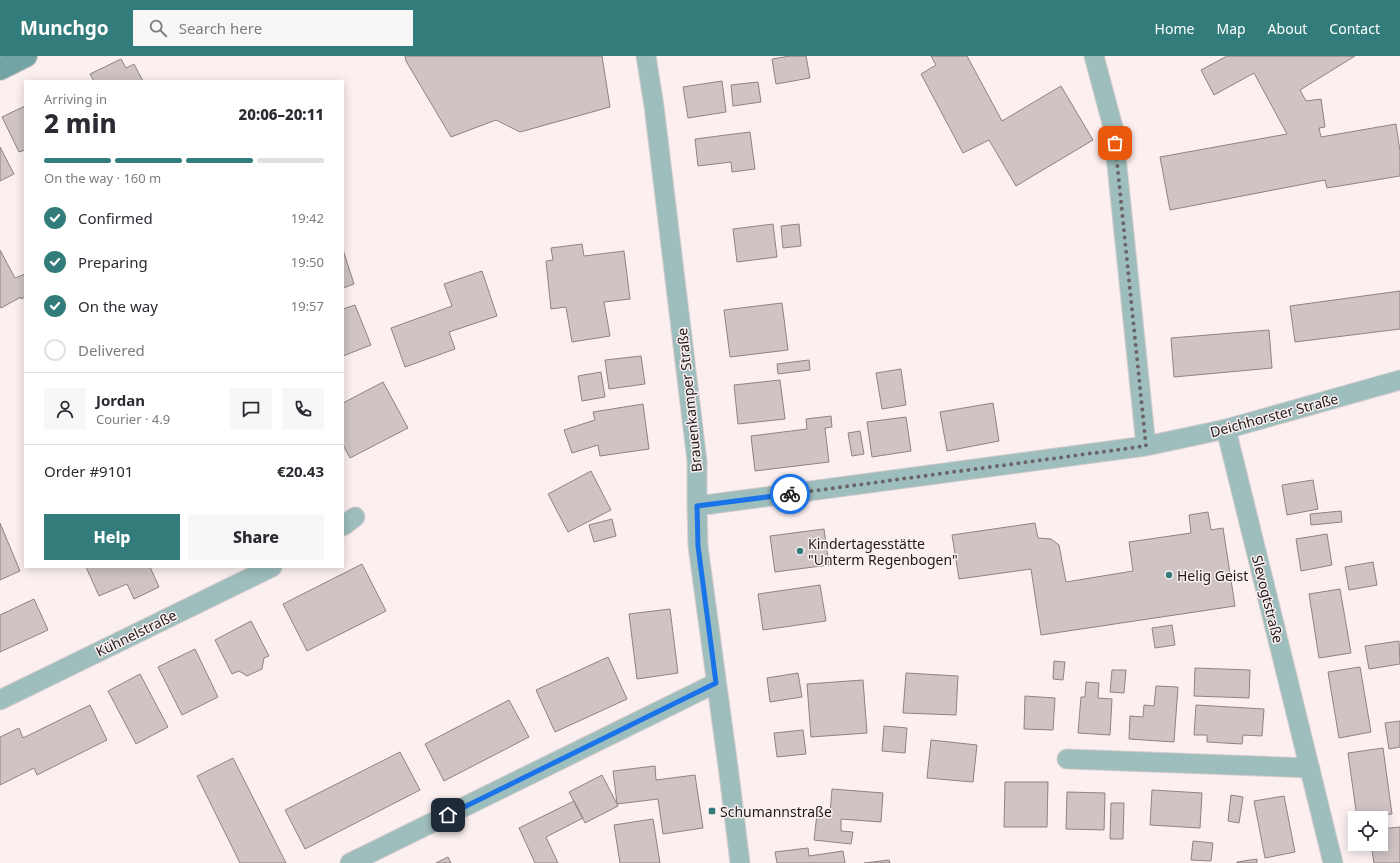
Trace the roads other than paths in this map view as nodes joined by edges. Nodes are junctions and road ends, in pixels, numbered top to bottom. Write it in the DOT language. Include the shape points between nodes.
graph roads {
  1 [pos="26,56"];
  2 [pos="646,56"];
  3 [pos="1094,56"];
  4 [pos="0,69"];
  5 [pos="1400,380"];
  6 [pos="1226,429"];
  7 [pos="1146,446"];
  8 [pos="697,506"];
  9 [pos="270,568"];
  10 [pos="716,683"];
  11 [pos="0,700"];
  12 [pos="1067,759"];
  13 [pos="1310,768"];
  14 [pos="350,863"];
  15 [pos="740,863"];
  16 [pos="1333,863"];
  1 -- 4 [label="main road"];
  2 -- 8 [label="street, Brauenkamper Straße" via="697,461"];
  3 -- 7 [label="street" via="1113,127"];
  5 -- 6 [label="street, Deichhorster Straße"];
  6 -- 7 [label="street, Deichhorster Straße"];
  6 -- 13 [label="street, Slevogtstraße"];
  7 -- 8 [label="street, Deichhorster Straße"];
  8 -- 10 [label="street, Brauenkamper Straße" via="698,546"];
  9 -- 11 [label="street, Kühnelstraße"];
  10 -- 14 [label="street"];
  10 -- 15 [label="street, Brauenkamper Straße"];
  12 -- 13 [label="street"];
  13 -- 16 [label="street, Slevogtstraße"];
}
